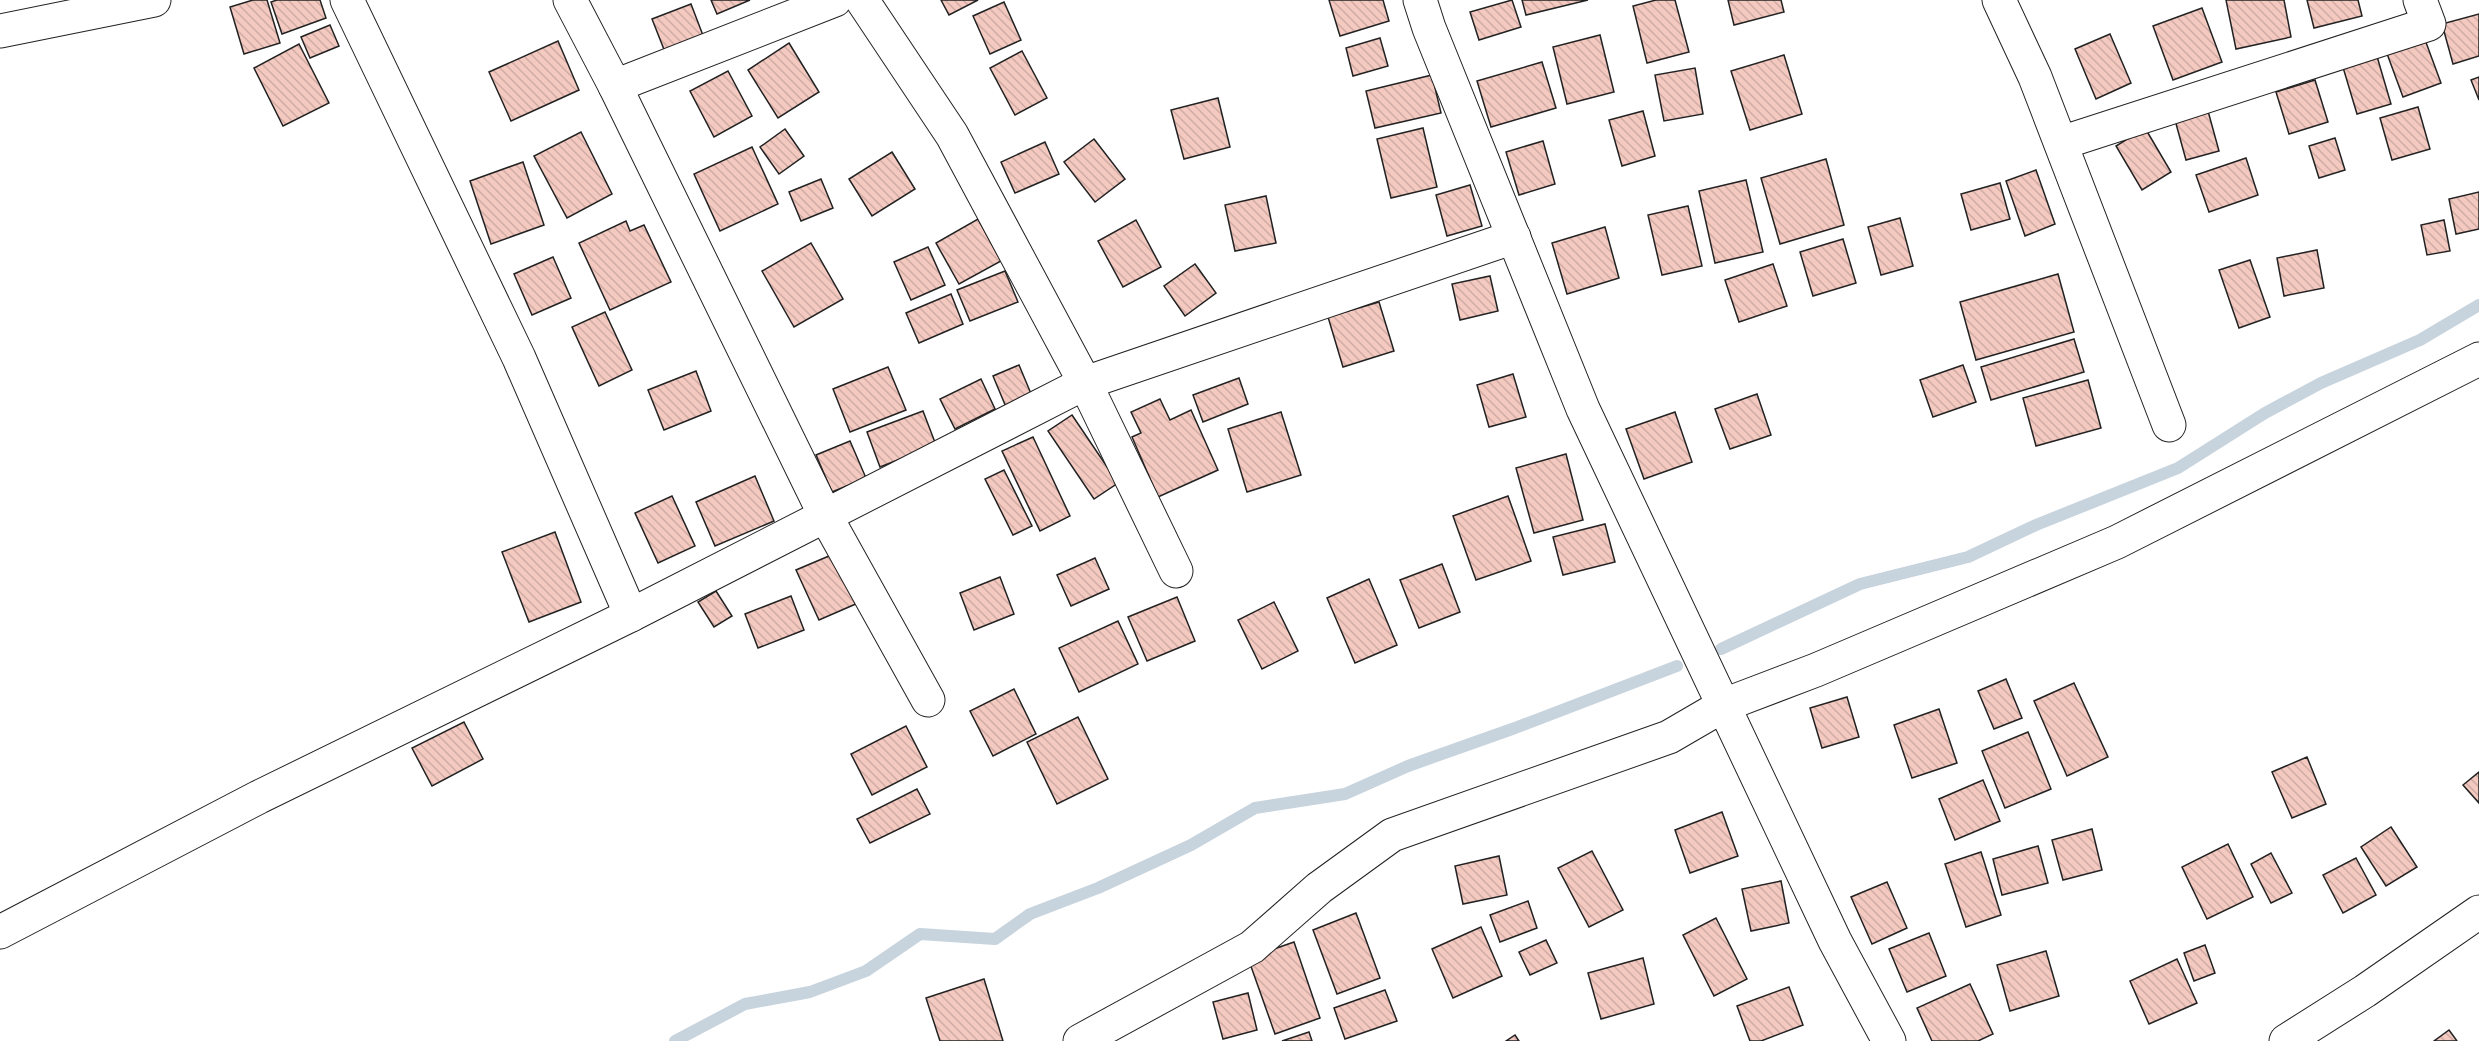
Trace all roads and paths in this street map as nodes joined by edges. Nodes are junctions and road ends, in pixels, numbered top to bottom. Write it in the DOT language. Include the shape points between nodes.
graph roads {
  1 [pos="154,0"];
  2 [pos="347,0"];
  3 [pos="570,0"];
  4 [pos="835,0"];
  5 [pos="862,0"];
  6 [pos="1420,0"];
  7 [pos="2000,0"];
  8 [pos="2420,0"];
  9 [pos="0,31"];
  10 [pos="615,86"];
  11 [pos="2061,143"];
  12 [pos="1514,237"];
  13 [pos="2479,359"];
  14 [pos="1085,383"];
  15 [pos="2169,425"];
  16 [pos="825,515"];
  17 [pos="1176,570"];
  18 [pos="631,615"];
  19 [pos="928,700"];
  20 [pos="1724,705"];
  21 [pos="2479,912"];
  22 [pos="0,932"];
  23 [pos="1080,1041"];
  24 [pos="1889,1041"];
  25 [pos="2286,1041"];
  1 -- 9 [label="street"];
  2 -- 18 [label="street" via="519,358"];
  3 -- 10 [label="street"];
  4 -- 10 [label="street"];
  5 -- 14 [label="street" via="952,135"];
  6 -- 12 [label="street"];
  7 -- 11 [label="street"];
  8 -- 11 [label="street" via="2429,24"];
  10 -- 16 [label="street"];
  11 -- 15 [label="street"];
  12 -- 14 [label="street"];
  12 -- 20 [label="street" via="1584,409"];
  13 -- 20 [label="street" via="2117,542"];
  14 -- 16 [label="street"];
  14 -- 17 [label="street"];
  16 -- 18 [label="street"];
  16 -- 19 [label="street"];
  18 -- 22 [label="street" via="259,797"];
  20 -- 23 [label="street" via="1669,737 1392,835 1319,888 1252,947"];
  20 -- 24 [label="street" via="1835,942"];
  21 -- 25 [label="street"];
}
